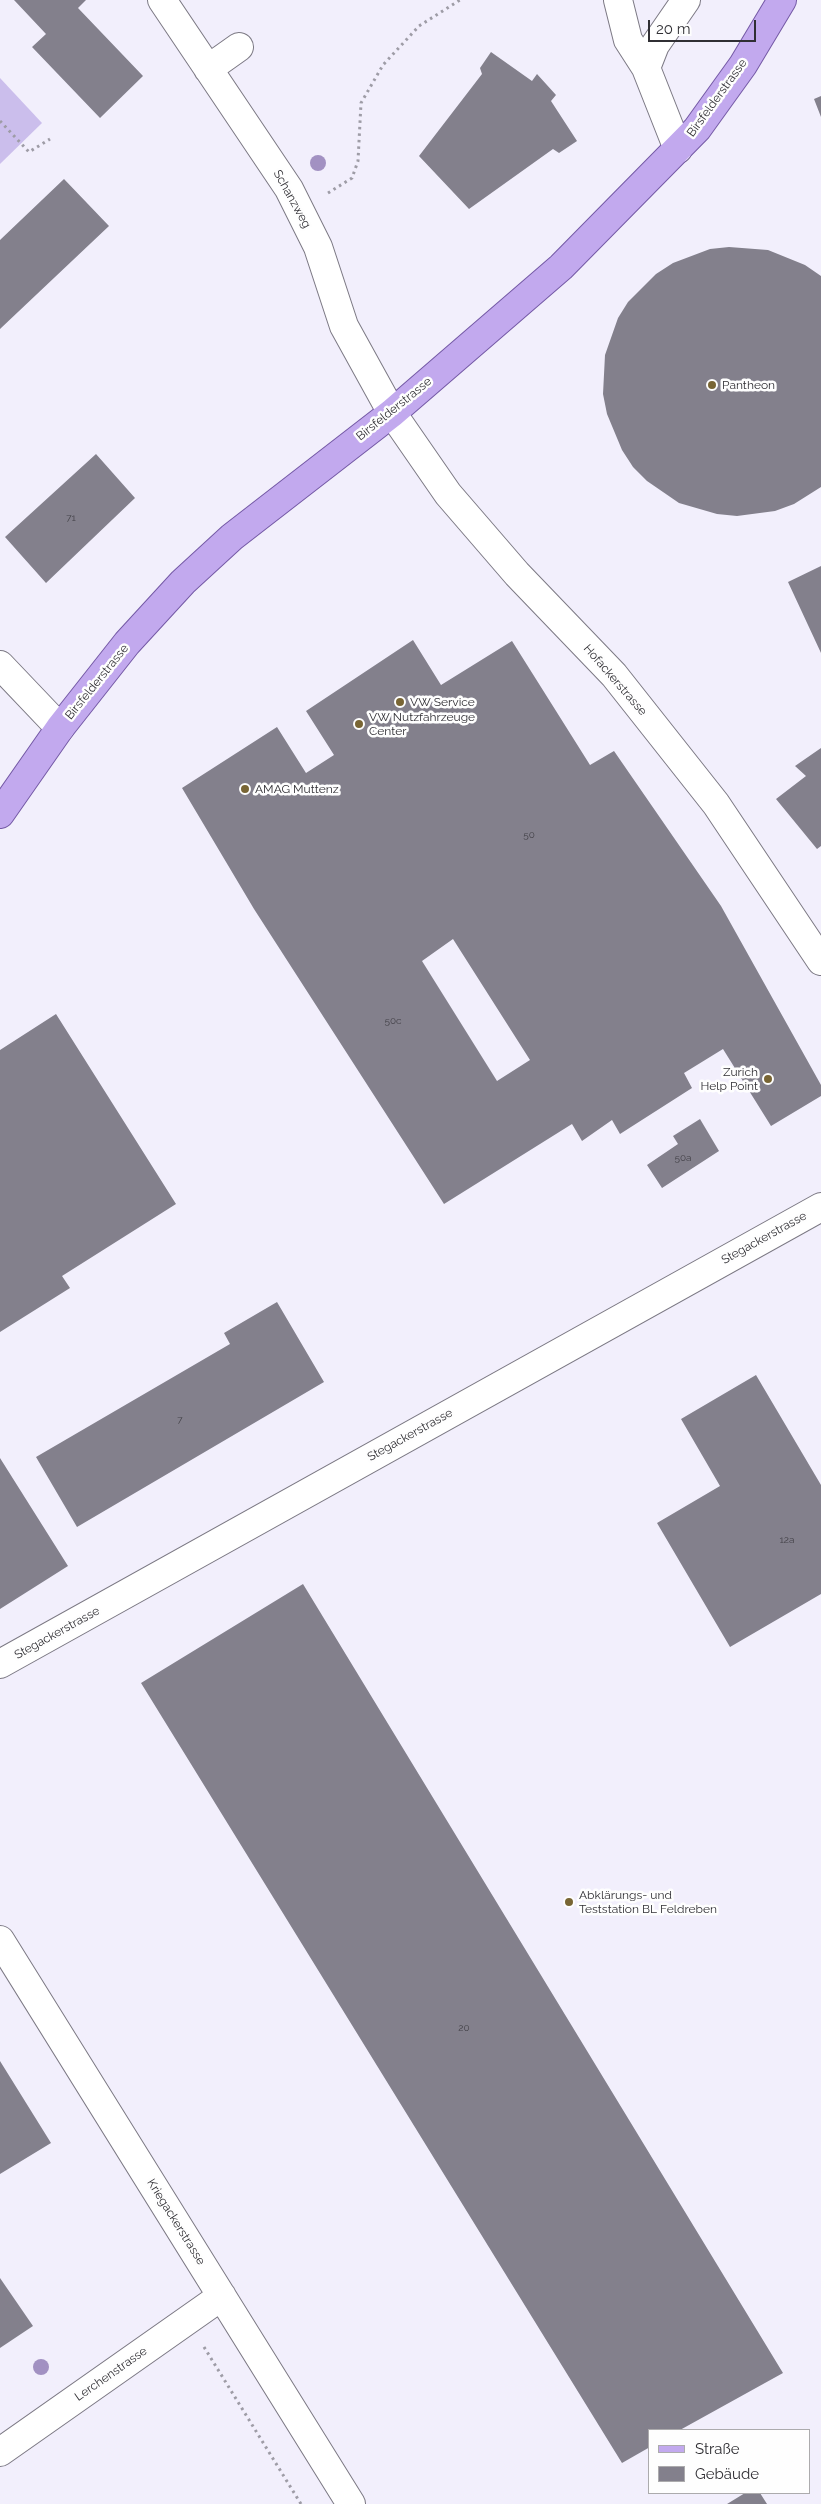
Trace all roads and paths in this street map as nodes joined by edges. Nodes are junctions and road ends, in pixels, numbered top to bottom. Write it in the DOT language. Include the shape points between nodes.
graph roads {
  1 [pos="162,0"];
  2 [pos="460,0"];
  3 [pos="618,0"];
  4 [pos="686,0"];
  5 [pos="782,0"];
  6 [pos="239,46"];
  7 [pos="646,68"];
  8 [pos="208,69"];
  9 [pos="0,121"];
  10 [pos="50,139"];
  11 [pos="678,149"];
  12 [pos="299,209"];
  13 [pos="392,413"];
  14 [pos="0,666"];
  15 [pos="60,728"];
  16 [pos="0,814"];
  17 [pos="821,961"];
  18 [pos="821,1207"];
  19 [pos="0,1664"];
  20 [pos="0,1940"];
  21 [pos="222,2296"];
  22 [pos="188,2321"];
  23 [pos="0,2452"];
  24 [pos="301,2504"];
  25 [pos="351,2504"];
  1 -- 8 [label="street, Schanzweg"];
  2 -- 12 [label="path" via="419,26 383,65 360,103 358,161 352,178"];
  3 -- 7 [label="street" via="628,40"];
  4 -- 7 [label="street" via="655,45"];
  5 -- 11 [label="main road, Birsfelderstrasse" via="743,65 697,129"];
  6 -- 8 [label="street"];
  7 -- 11 [label="street"];
  8 -- 12 [label="street, Schanzweg" via="289,189"];
  9 -- 10 [label="path" via="29,152"];
  11 -- 13 [label="main road, Birsfelderstrasse" via="561,267"];
  12 -- 13 [label="street, Schanzweg" via="318,247 344,326"];
  13 -- 15 [label="main road, Birsfelderstrasse" via="232,537 183,582 127,643"];
  13 -- 17 [label="street, Hofackerstrasse" via="448,494 517,574 614,675 716,804"];
  14 -- 15 [label="street"];
  15 -- 16 [label="main road, Birsfelderstrasse"];
  18 -- 19 [label="street, Stegackerstrasse"];
  20 -- 21 [label="street, Kriegackerstrasse"];
  21 -- 22 [label="street, Lerchenstrasse"];
  21 -- 25 [label="street, Kriegackerstrasse"];
  22 -- 23 [label="street, Lerchenstrasse"];
  22 -- 24 [label="path"];
}
